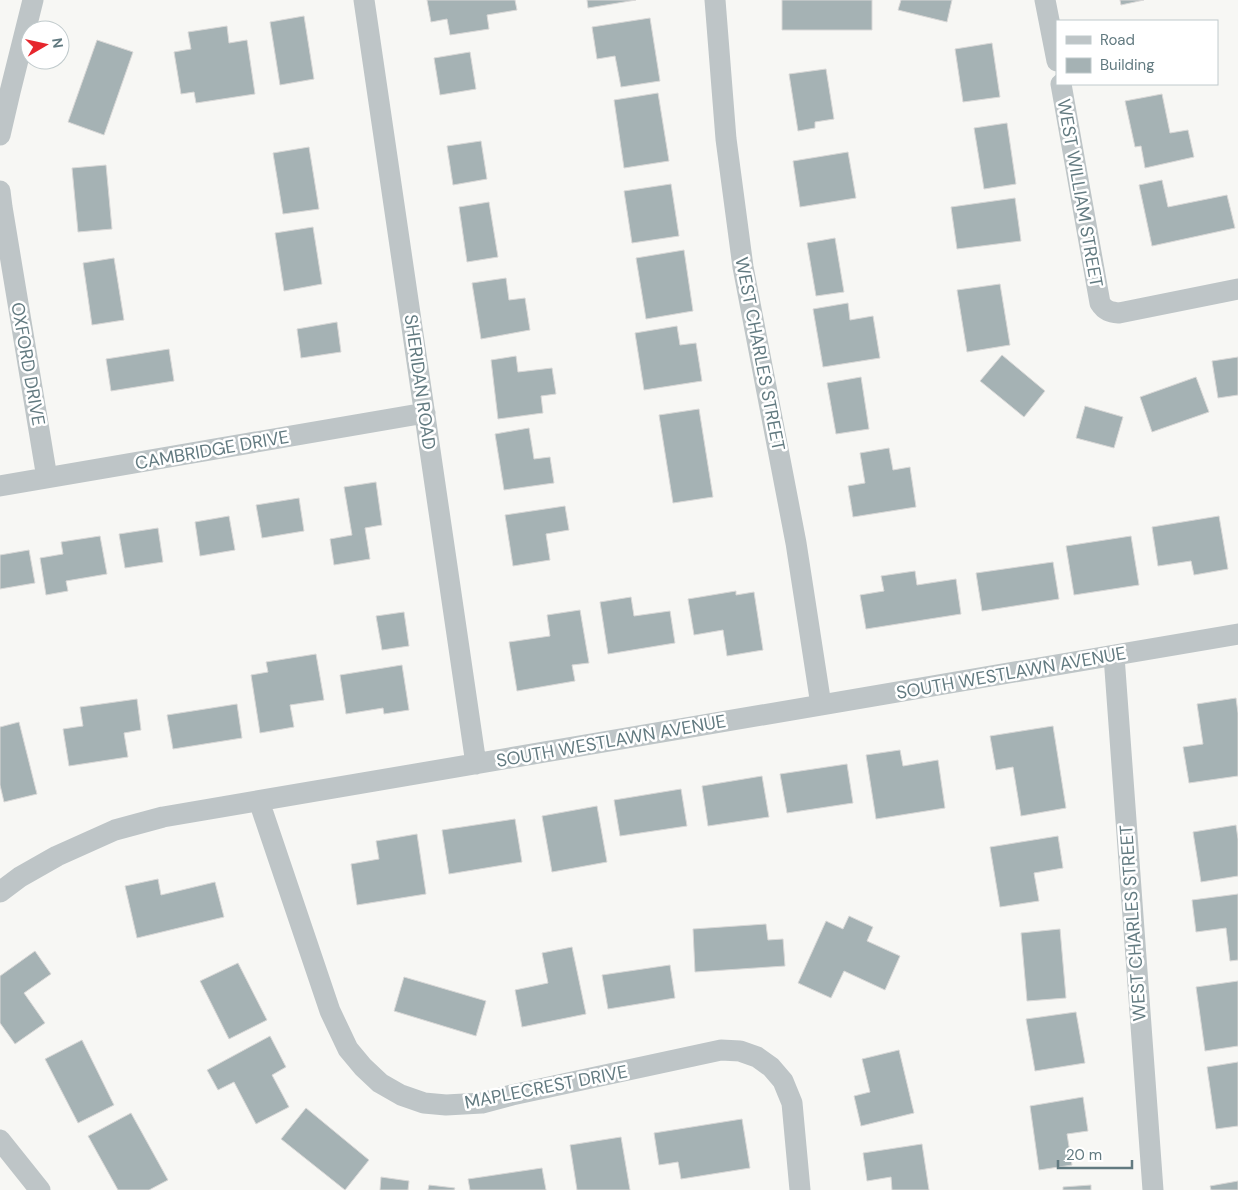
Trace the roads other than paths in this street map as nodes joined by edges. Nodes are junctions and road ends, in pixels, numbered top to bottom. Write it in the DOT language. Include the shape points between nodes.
graph roads {
  1 [pos="34,0"];
  2 [pos="364,0"];
  3 [pos="716,0"];
  4 [pos="1045,0"];
  5 [pos="1056,56"];
  6 [pos="1061,85"];
  7 [pos="0,135"];
  8 [pos="0,191"];
  9 [pos="1238,289"];
  10 [pos="425,413"];
  11 [pos="48,478"];
  12 [pos="0,486"];
  13 [pos="1238,634"];
  14 [pos="1114,656"];
  15 [pos="821,705"];
  16 [pos="476,764"];
  17 [pos="259,800"];
  18 [pos="0,892"];
  19 [pos="0,1140"];
  20 [pos="40,1190"];
  21 [pos="800,1190"];
  22 [pos="1152,1190"];
  1 -- 7 [label="street"];
  2 -- 10 [label="street, SHERIDAN ROAD"];
  3 -- 15 [label="street, WEST CHARLES STREET" via="726,139 743,267 796,543"];
  4 -- 5 [label="street"];
  6 -- 9 [label="street, WEST WILLIAM STREET" via="1103,308 1119,312"];
  8 -- 11 [label="street, OXFORD DRIVE"];
  10 -- 11 [label="street, CAMBRIDGE DRIVE"];
  10 -- 16 [label="street, SHERIDAN ROAD"];
  11 -- 12 [label="street, CAMBRIDGE DRIVE"];
  13 -- 14 [label="street, SOUTH WESTLAWN AVENUE"];
  14 -- 15 [label="street, SOUTH WESTLAWN AVENUE"];
  14 -- 22 [label="street, WEST CHARLES STREET"];
  15 -- 16 [label="street, SOUTH WESTLAWN AVENUE"];
  16 -- 17 [label="street, SOUTH WESTLAWN AVENUE"];
  17 -- 18 [label="street, SOUTH WESTLAWN AVENUE" via="163,817 115,830 57,856"];
  17 -- 21 [label="street, MAPLECREST DRIVE" via="330,1011 348,1049 380,1082 424,1103 482,1103 721,1050 740,1052 757,1057 783,1081 792,1103"];
  19 -- 20 [label="street"];
}
